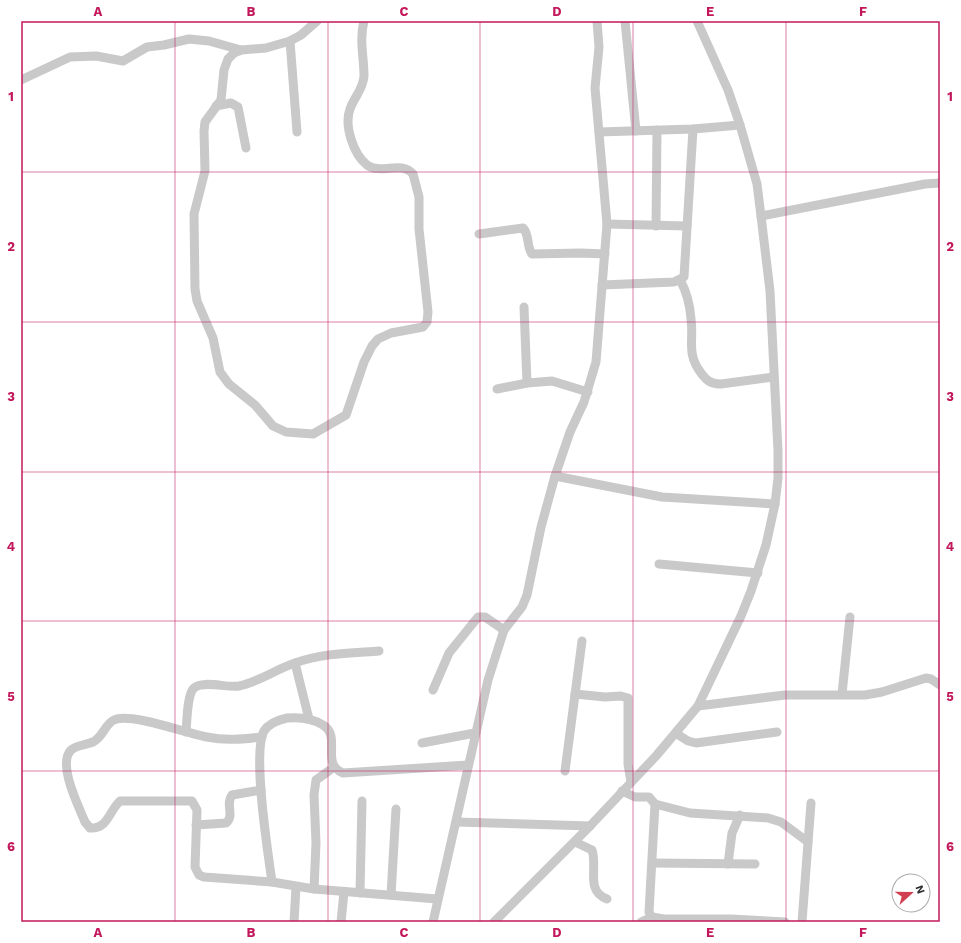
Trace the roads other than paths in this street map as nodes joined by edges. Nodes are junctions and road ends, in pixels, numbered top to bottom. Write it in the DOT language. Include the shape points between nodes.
graph roads {
  1 [pos="317,21"];
  2 [pos="364,21"];
  3 [pos="597,21"];
  4 [pos="625,21"];
  5 [pos="698,21"];
  6 [pos="290,40"];
  7 [pos="241,50"];
  8 [pos="21,80"];
  9 [pos="216,106"];
  10 [pos="740,124"];
  11 [pos="693,129"];
  12 [pos="658,130"];
  13 [pos="636,131"];
  14 [pos="297,132"];
  15 [pos="599,132"];
  16 [pos="246,148"];
  17 [pos="940,183"];
  18 [pos="761,216"];
  19 [pos="607,224"];
  20 [pos="656,226"];
  21 [pos="687,226"];
  22 [pos="479,234"];
  23 [pos="605,254"];
  24 [pos="680,280"];
  25 [pos="602,285"];
  26 [pos="524,307"];
  27 [pos="774,376"];
  28 [pos="527,383"];
  29 [pos="497,389"];
  30 [pos="588,392"];
  31 [pos="555,476"];
  32 [pos="775,504"];
  33 [pos="659,564"];
  34 [pos="758,573"];
  35 [pos="850,617"];
  36 [pos="504,630"];
  37 [pos="582,641"];
  38 [pos="379,651"];
  39 [pos="295,663"];
  40 [pos="940,685"];
  41 [pos="433,690"];
  42 [pos="575,694"];
  43 [pos="842,694"];
  44 [pos="698,706"];
  45 [pos="309,719"];
  46 [pos="186,732"];
  47 [pos="777,732"];
  48 [pos="475,733"];
  49 [pos="677,734"];
  50 [pos="262,737"];
  51 [pos="422,743"];
  52 [pos="468,765"];
  53 [pos="330,770"];
  54 [pos="565,771"];
  55 [pos="631,782"];
  56 [pos="261,790"];
  57 [pos="622,791"];
  58 [pos="362,801"];
  59 [pos="811,803"];
  60 [pos="655,804"];
  61 [pos="396,809"];
  62 [pos="740,815"];
  63 [pos="456,822"];
  64 [pos="196,825"];
  65 [pos="590,826"];
  66 [pos="575,842"];
  67 [pos="808,842"];
  68 [pos="652,863"];
  69 [pos="728,864"];
  70 [pos="754,864"];
  71 [pos="272,882"];
  72 [pos="296,887"];
  73 [pos="314,890"];
  74 [pos="344,892"];
  75 [pos="360,893"];
  76 [pos="391,896"];
  77 [pos="607,899"];
  78 [pos="437,900"];
  79 [pos="652,917"];
  80 [pos="715,920"];
  81 [pos="294,922"];
  82 [pos="341,922"];
  83 [pos="433,922"];
  84 [pos="494,922"];
  85 [pos="641,922"];
  86 [pos="786,922"];
  87 [pos="802,922"];
  1 -- 6 [label="street" via="301,35"];
  2 -- 9 [label="street" via="361,42 364,76 359,94 350,108 348,126 355,147 368,166 405,168 414,174 419,197 419,229 427,322 423,327 392,333 378,339 364,362 346,415 313,434 286,432 273,426 255,405 223,378 217,363 213,338 196,301 194,214 206,171 205,122"];
  3 -- 15 [label="street" via="599,48 595,82"];
  4 -- 13 [label="street"];
  5 -- 10 [label="street"];
  6 -- 7 [label="street" via="266,48"];
  6 -- 14 [label="street"];
  7 -- 8 [label="street" via="209,41 189,39 147,47 123,61 96,56 70,57"];
  7 -- 9 [label="street" via="228,59 224,70 223,94"];
  9 -- 16 [label="street" via="231,103 238,106"];
  10 -- 11 [label="street"];
  10 -- 18 [label="street" via="757,184"];
  11 -- 12 [label="street"];
  11 -- 21 [label="street"];
  12 -- 13 [label="street"];
  12 -- 20 [label="street"];
  13 -- 15 [label="street"];
  15 -- 19 [label="street"];
  17 -- 18 [label="street"];
  18 -- 27 [label="street" via="770,291"];
  19 -- 20 [label="street"];
  19 -- 23 [label="street"];
  20 -- 21 [label="street"];
  21 -- 24 [label="street" via="686,272"];
  22 -- 23 [label="street" via="523,228 532,254"];
  23 -- 25 [label="street"];
  24 -- 25 [label="street"];
  24 -- 27 [label="street" via="691,319 693,361 708,381 721,384"];
  25 -- 30 [label="street" via="596,362"];
  26 -- 28 [label="street"];
  27 -- 32 [label="street" via="778,451"];
  28 -- 29 [label="street"];
  28 -- 30 [label="street" via="552,381"];
  30 -- 31 [label="street" via="570,432"];
  31 -- 32 [label="street" via="662,497"];
  31 -- 36 [label="street" via="541,527 528,595"];
  32 -- 34 [label="street"];
  33 -- 34 [label="street"];
  34 -- 44 [label="street" via="741,616"];
  35 -- 43 [label="street"];
  36 -- 41 [label="street" via="485,617 478,617 449,653"];
  36 -- 48 [label="street"];
  37 -- 42 [label="street"];
  38 -- 39 [label="street" via="332,655"];
  39 -- 45 [label="street"];
  39 -- 46 [label="street" via="239,686 203,684 192,689"];
  40 -- 43 [label="street" via="926,678 882,692 865,695"];
  42 -- 54 [label="street"];
  42 -- 55 [label="street" via="628,698 628,764"];
  43 -- 44 [label="street" via="784,695"];
  44 -- 49 [label="street"];
  45 -- 50 [label="street" via="280,720 271,724"];
  45 -- 52 [label="street" via="324,725 330,732 331,759 336,771 343,773"];
  46 -- 50 [label="street" via="225,740"];
  46 -- 64 [label="street" via="140,721 115,720 94,741 71,750 66,764 69,780 90,828 104,823 116,805 126,800 192,801 197,810"];
  47 -- 49 [label="street" via="696,743"];
  48 -- 51 [label="street"];
  48 -- 52 [label="street"];
  49 -- 55 [label="street"];
  50 -- 56 [label="street"];
  52 -- 63 [label="street"];
  53 -- 73 [label="street" via="316,780"];
  55 -- 57 [label="street"];
  56 -- 64 [label="street" via="232,795 230,816 226,823"];
  56 -- 71 [label="street"];
  57 -- 60 [label="street" via="635,797 649,797"];
  57 -- 65 [label="street"];
  58 -- 75 [label="street"];
  59 -- 67 [label="street"];
  60 -- 62 [label="street" via="690,813"];
  60 -- 68 [label="street"];
  61 -- 76 [label="street"];
  62 -- 67 [label="street" via="756,815 781,822"];
  62 -- 69 [label="street" via="732,832"];
  63 -- 65 [label="street"];
  63 -- 78 [label="street"];
  64 -- 71 [label="street" via="194,867 199,875"];
  65 -- 66 [label="street"];
  66 -- 77 [label="street" via="592,850 594,886 600,895"];
  66 -- 84 [label="street"];
  67 -- 87 [label="street"];
  68 -- 69 [label="street"];
  68 -- 79 [label="street"];
  69 -- 70 [label="street"];
  71 -- 72 [label="street"];
  72 -- 73 [label="street"];
  72 -- 81 [label="street"];
  73 -- 74 [label="street"];
  74 -- 75 [label="street"];
  74 -- 82 [label="street"];
  75 -- 76 [label="street"];
  76 -- 78 [label="street"];
  78 -- 83 [label="street"];
  79 -- 80 [label="street"];
  79 -- 85 [label="street"];
  80 -- 86 [label="street"];
}
